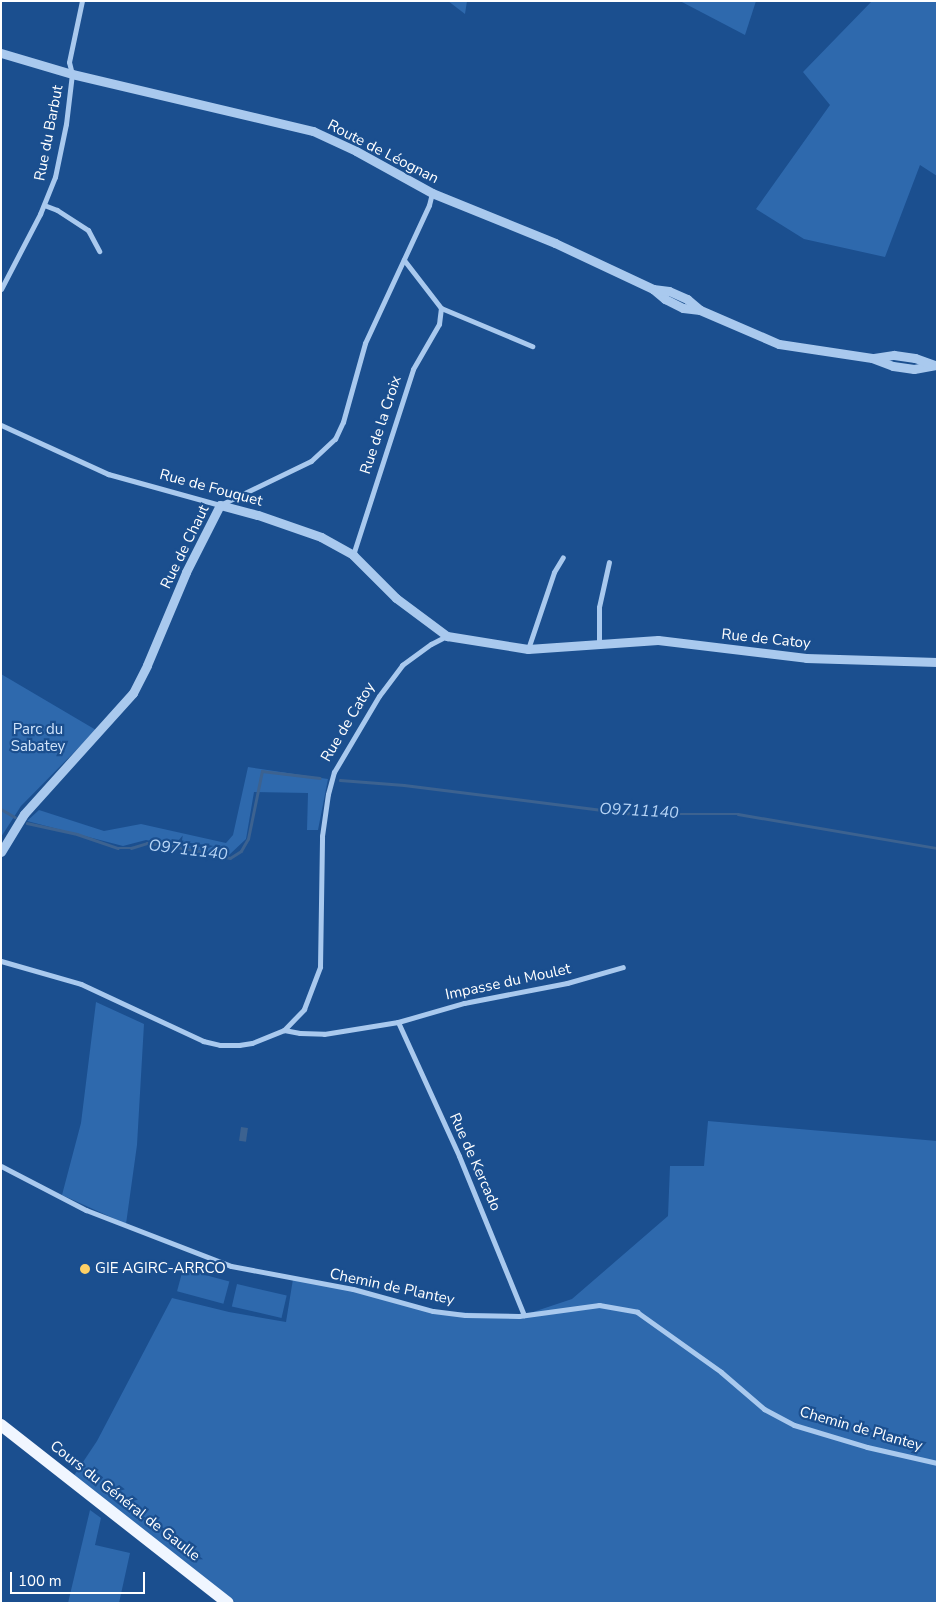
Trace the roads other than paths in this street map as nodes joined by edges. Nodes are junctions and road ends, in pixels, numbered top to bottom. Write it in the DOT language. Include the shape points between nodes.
graph roads {
  1 [pos="82,1"];
  2 [pos="1,53"];
  3 [pos="72,74"];
  4 [pos="432,193"];
  5 [pos="44,205"];
  6 [pos="99,251"];
  7 [pos="404,260"];
  8 [pos="1,289"];
  9 [pos="441,308"];
  10 [pos="532,346"];
  11 [pos="936,365"];
  12 [pos="1,426"];
  13 [pos="220,505"];
  14 [pos="353,555"];
  15 [pos="563,557"];
  16 [pos="609,562"];
  17 [pos="446,636"];
  18 [pos="599,644"];
  19 [pos="528,649"];
  20 [pos="937,662"];
  21 [pos="1,852"];
  22 [pos="1,961"];
  23 [pos="624,967"];
  24 [pos="398,1022"];
  25 [pos="284,1030"];
  26 [pos="1,1166"];
  27 [pos="524,1315"];
  28 [pos="1,1425"];
  29 [pos="937,1463"];
  30 [pos="228,1603"];
  1 -- 3 [label="street, Rue du Barbut" via="69,62"];
  2 -- 3 [label="street, Route de Léognan"];
  3 -- 4 [label="street, Route de Léognan" via="313,131"];
  3 -- 5 [label="street, Rue du Barbut" via="55,177"];
  4 -- 7 [label="street, Rue de Chaut"];
  4 -- 11 [label="street, Route de Léognan" via="555,243 653,289 683,308 700,310 779,344 872,358 893,366"];
  5 -- 6 [label="street" via="88,230"];
  5 -- 8 [label="street, Rue du Barbut"];
  7 -- 9 [label="street"];
  7 -- 13 [label="street, Rue de Chaut" via="365,343 343,422 335,438 311,461"];
  9 -- 10 [label="street"];
  9 -- 14 [label="street, Rue de la Croix" via="435,334 410,378"];
  12 -- 13 [label="street, Rue de Fouquet" via="108,474"];
  13 -- 14 [label="street, Rue de Fouquet" via="321,537"];
  13 -- 21 [label="street, Rue de Chaut" via="186,572 132,694 24,814"];
  14 -- 17 [label="street, Rue de Fouquet" via="396,598"];
  15 -- 19 [label="street" via="554,572"];
  16 -- 18 [label="street" via="599,607"];
  17 -- 19 [label="street, Rue de Catoy"];
  17 -- 25 [label="street, Rue de Catoy" via="402,665 379,696 334,772 322,836 320,967 304,1009"];
  18 -- 19 [label="street, Rue de Catoy"];
  18 -- 20 [label="street, Rue de Catoy" via="658,640 806,658"];
  22 -- 25 [label="street, Rue de Catoy" via="81,984 203,1041 239,1045"];
  23 -- 24 [label="street, Impasse du Moulet" via="567,983 464,1003"];
  24 -- 25 [label="street, Impasse du Moulet" via="324,1034"];
  24 -- 27 [label="street, Rue de Kercado" via="465,1171"];
  26 -- 27 [label="street, Chemin de Plantey" via="86,1210 231,1266 353,1289 433,1311 465,1315"];
  27 -- 29 [label="street, Chemin de Plantey" via="599,1305 637,1312 721,1372 764,1409 794,1425 867,1447"];
  28 -- 30 [label="main road, Cours du Général de Gaulle"];
}
